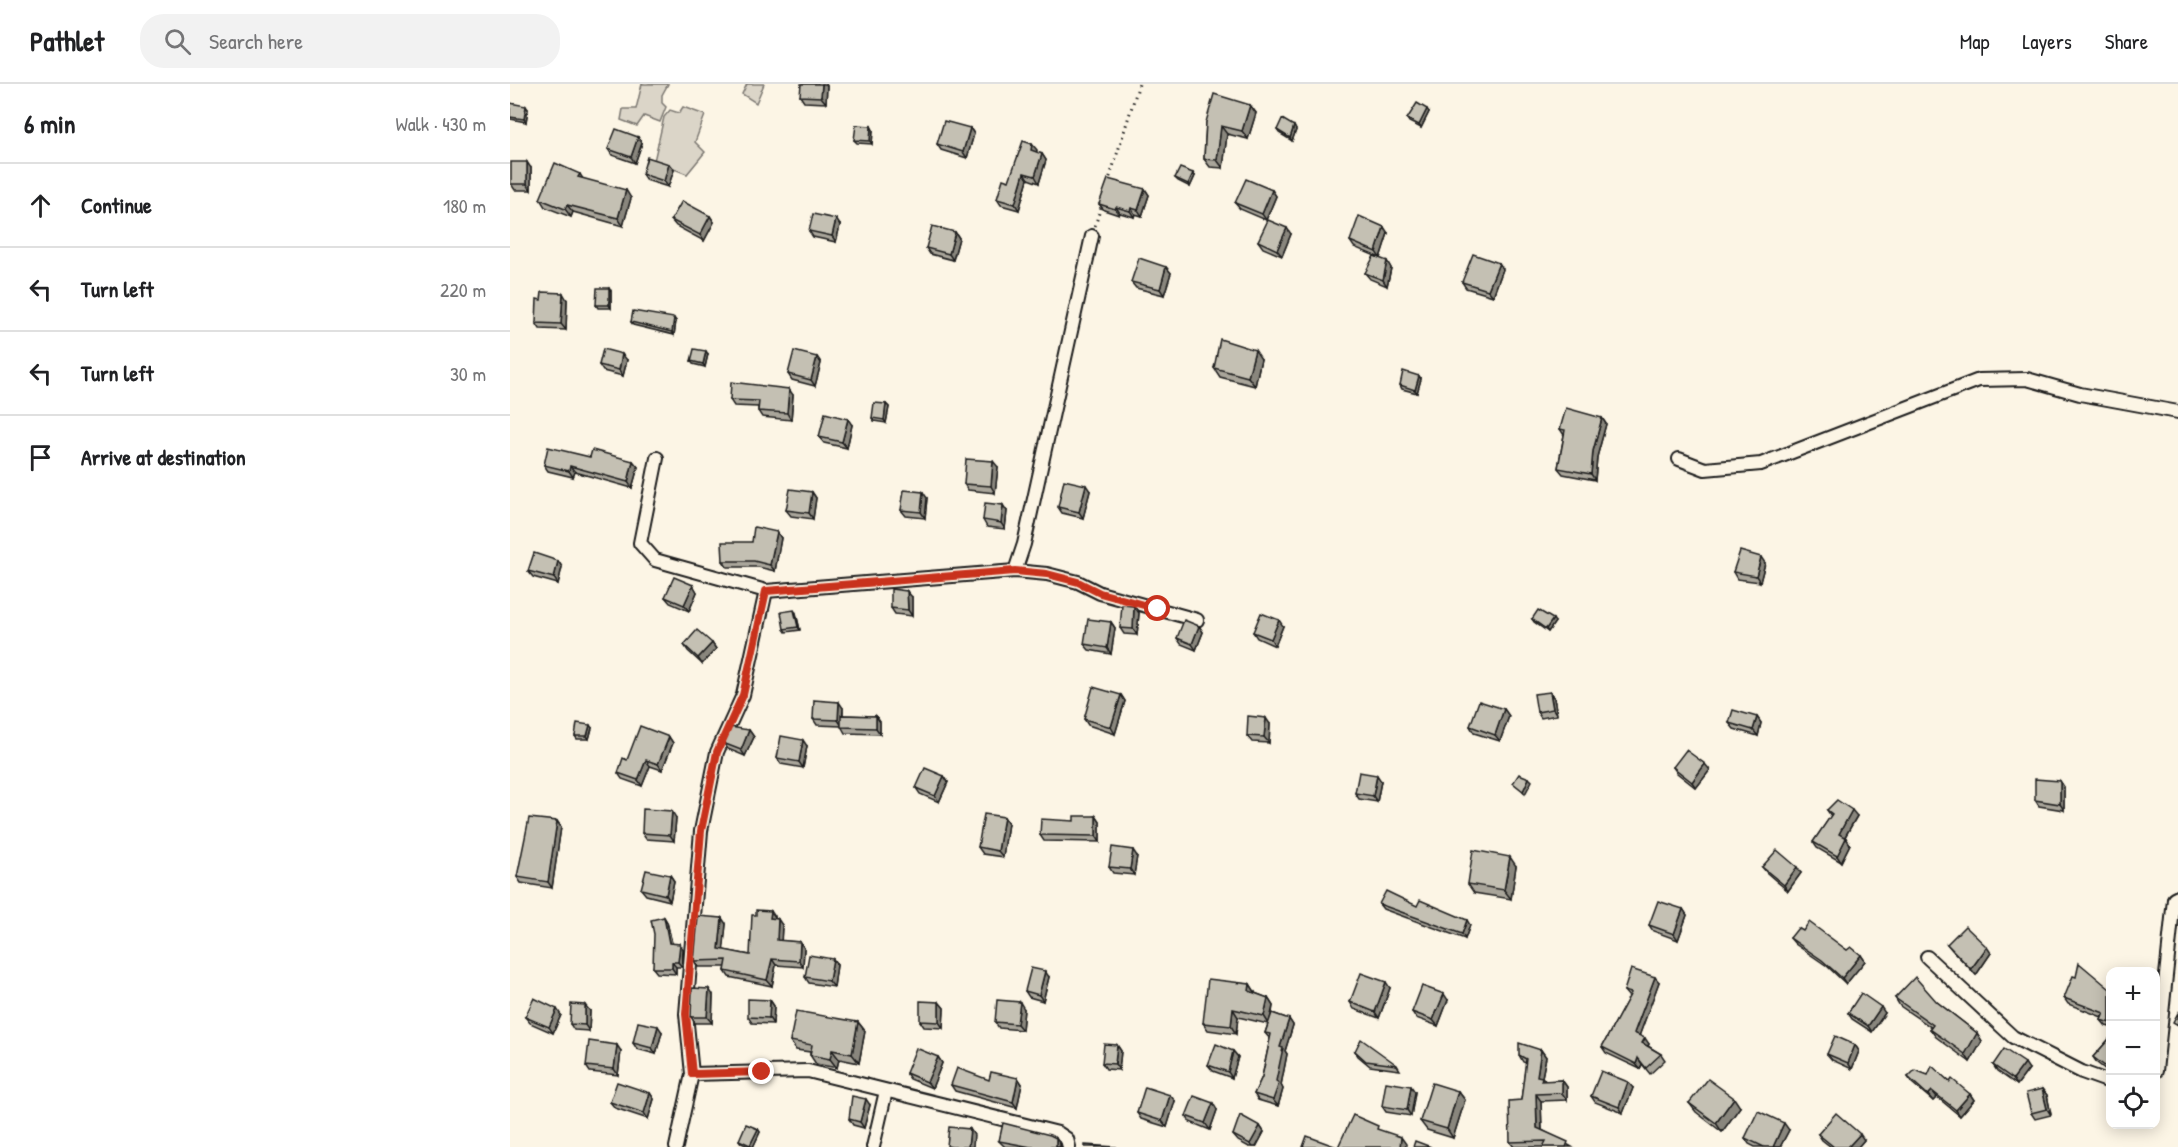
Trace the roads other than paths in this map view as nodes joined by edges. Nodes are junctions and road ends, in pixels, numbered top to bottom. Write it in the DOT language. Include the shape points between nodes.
graph roads {
  1 [pos="1092,236"];
  2 [pos="2178,412"];
  3 [pos="657,458"];
  4 [pos="1679,459"];
  5 [pos="1015,571"];
  6 [pos="766,591"];
  7 [pos="1197,620"];
  8 [pos="2178,897"];
  9 [pos="1927,957"];
  10 [pos="2160,1033"];
  11 [pos="692,1074"];
  12 [pos="2106,1081"];
  13 [pos="886,1091"];
  14 [pos="676,1147"];
  15 [pos="873,1147"];
  16 [pos="1069,1147"];
  1 -- 5 [label="street"];
  2 -- 4 [label="street" via="2080,394 2027,379 1979,380 1761,464 1705,469"];
  3 -- 6 [label="street" via="640,543 655,560"];
  5 -- 6 [label="street"];
  5 -- 7 [label="street" via="1078,582 1100,593"];
  6 -- 11 [label="street" via="743,695 717,752 701,831 686,1014"];
  8 -- 10 [label="street" via="2174,899"];
  9 -- 12 [label="street" via="2013,1037"];
  11 -- 13 [label="street" via="808,1071"];
  11 -- 14 [label="street"];
  13 -- 15 [label="street"];
  13 -- 16 [label="street" via="1058,1133 1067,1139"];
}
